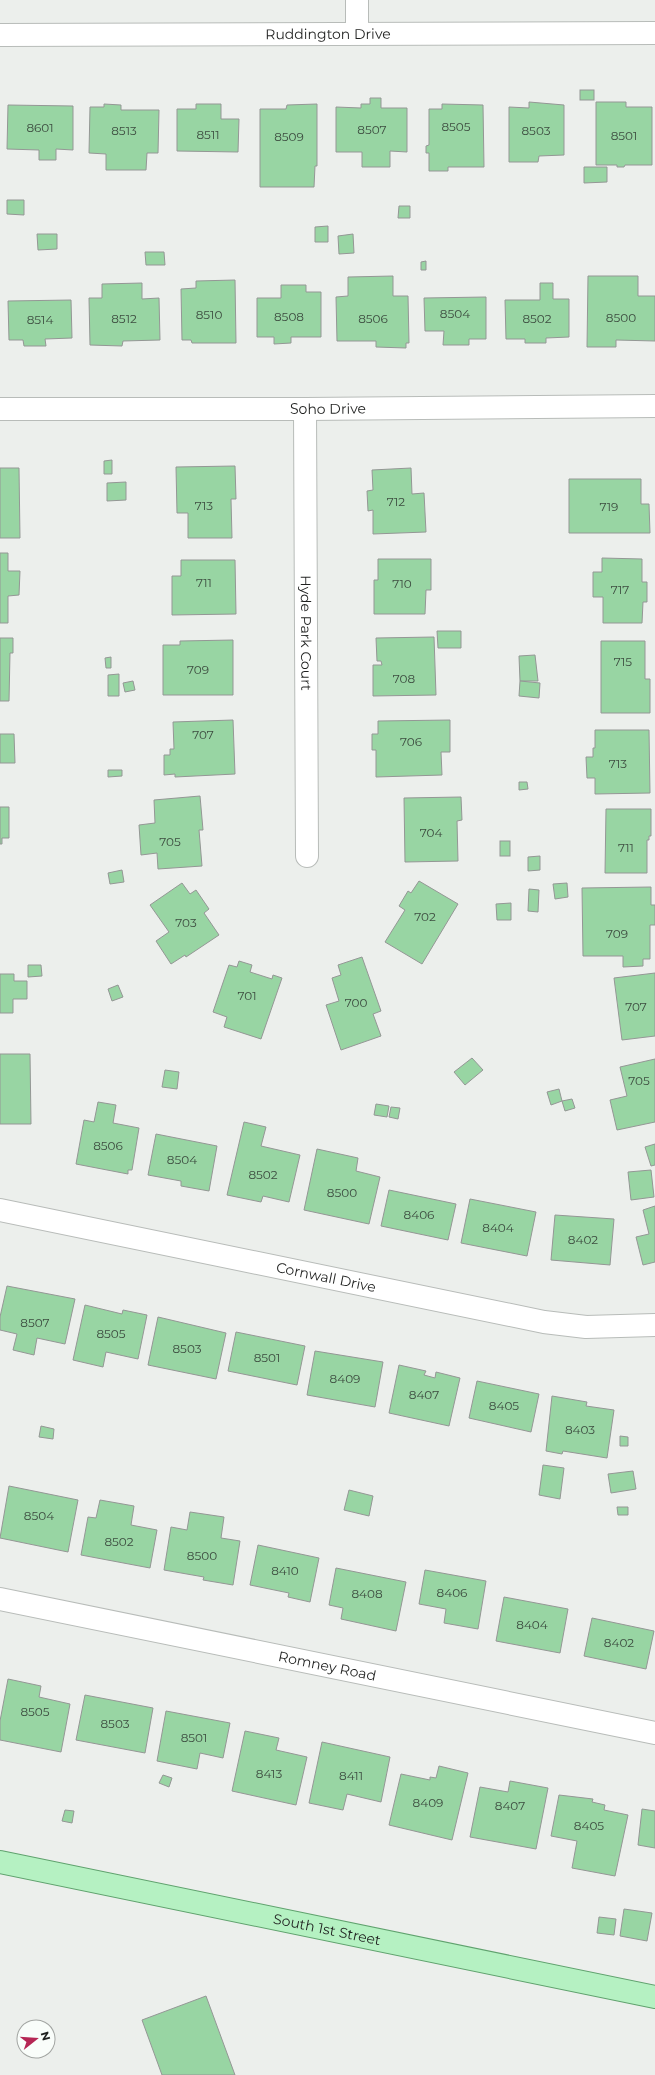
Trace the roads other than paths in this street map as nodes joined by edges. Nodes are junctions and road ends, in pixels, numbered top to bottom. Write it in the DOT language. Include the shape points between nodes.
graph roads {
  1 [pos="357,0"];
  2 [pos="357,33"];
  3 [pos="655,33"];
  4 [pos="0,35"];
  5 [pos="655,406"];
  6 [pos="305,409"];
  7 [pos="0,410"];
  8 [pos="307,856"];
  9 [pos="0,1210"];
  10 [pos="655,1326"];
  11 [pos="0,1599"];
  12 [pos="655,1733"];
  13 [pos="0,1862"];
  14 [pos="655,1997"];
  1 -- 2 [label="street"];
  2 -- 3 [label="street, Ruddington Drive"];
  2 -- 4 [label="street, Ruddington Drive"];
  5 -- 6 [label="street, Soho Drive"];
  6 -- 7 [label="street, Soho Drive"];
  6 -- 8 [label="street, Hyde Park Court"];
  9 -- 10 [label="street, Cornwall Drive" via="544,1322 586,1327"];
  11 -- 12 [label="street, Romney Road"];
  13 -- 14 [label="main road, South 1st Street"];
}
